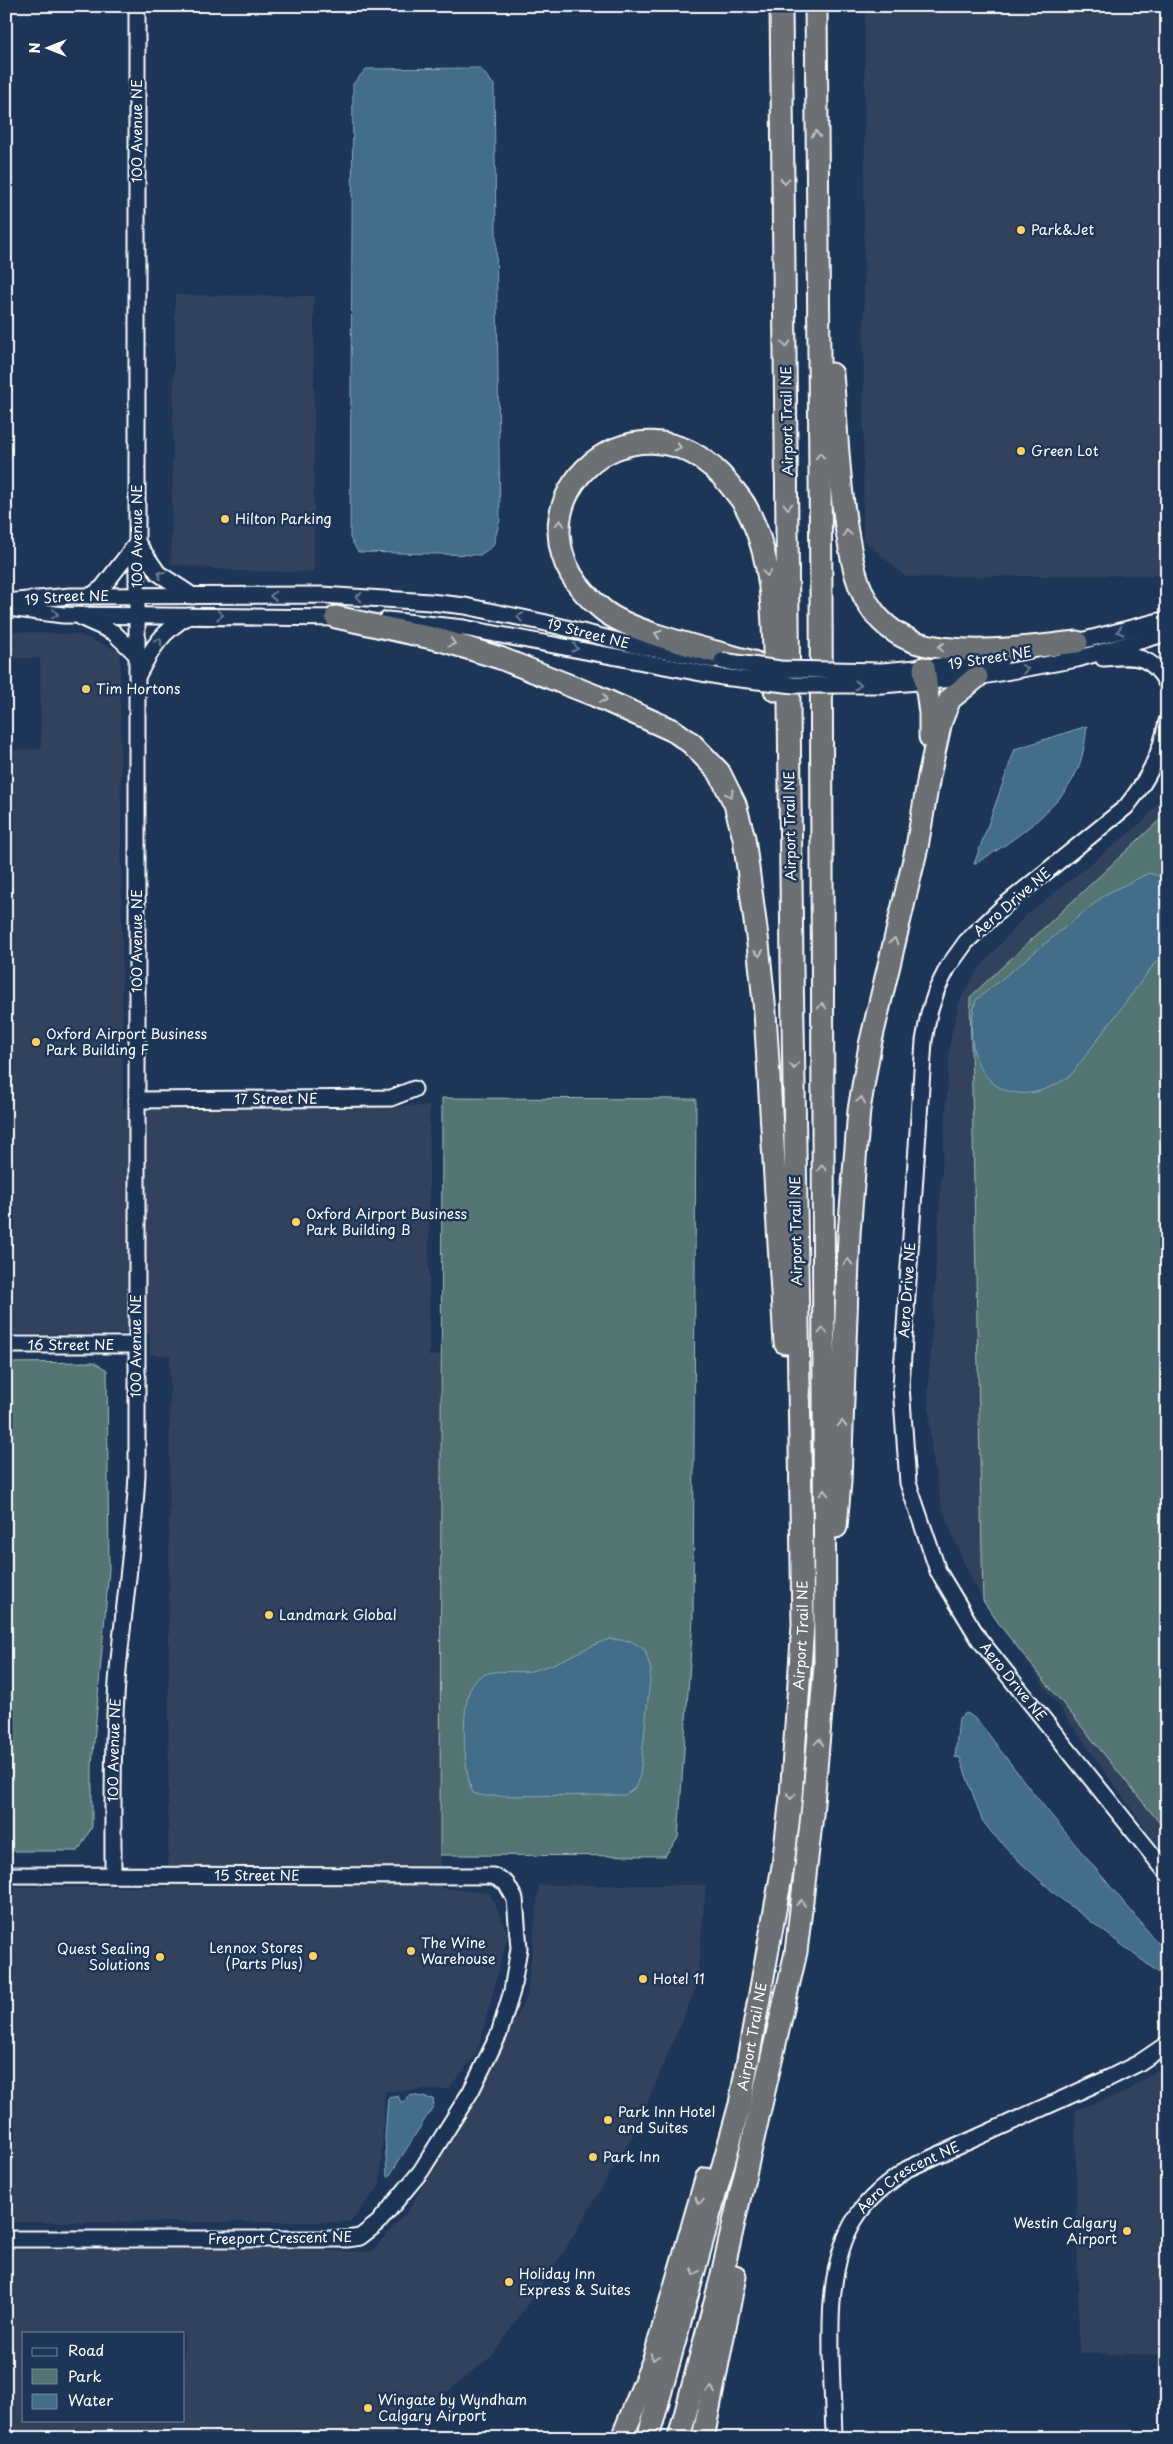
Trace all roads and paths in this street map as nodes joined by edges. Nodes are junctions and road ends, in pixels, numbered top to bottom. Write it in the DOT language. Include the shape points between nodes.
graph roads {
  1 [pos="137,6"];
  2 [pos="768,6"];
  3 [pos="781,6"];
  4 [pos="816,6"];
  5 [pos="784,133"];
  6 [pos="817,235"];
  7 [pos="137,543"];
  8 [pos="91,596"];
  9 [pos="193,596"];
  10 [pos="137,597"];
  11 [pos="6,602"];
  12 [pos="6,608"];
  13 [pos="76,615"];
  14 [pos="191,615"];
  15 [pos="136,616"];
  16 [pos="336,617"];
  17 [pos="1165,630"];
  18 [pos="1077,650"];
  19 [pos="137,655"];
  20 [pos="722,657"];
  21 [pos="768,667"];
  22 [pos="925,675"];
  23 [pos="138,676"];
  24 [pos="977,677"];
  25 [pos="882,678"];
  26 [pos="1167,684"];
  27 [pos="1167,721"];
  28 [pos="929,776"];
  29 [pos="792,965"];
  30 [pos="414,1089"];
  31 [pos="137,1100"];
  32 [pos="6,1345"];
  33 [pos="136,1345"];
  34 [pos="803,1625"];
  35 [pos="825,1665"];
  36 [pos="783,1866"];
  37 [pos="1167,1872"];
  38 [pos="6,1875"];
  39 [pos="113,1875"];
  40 [pos="506,1883"];
  41 [pos="796,1952"];
  42 [pos="1167,2044"];
  43 [pos="6,2239"];
  44 [pos="622,2438"];
  45 [pos="648,2438"];
  46 [pos="679,2438"];
  47 [pos="703,2438"];
  48 [pos="834,2438"];
  1 -- 7 [label="street, 100 Avenue NE"];
  2 -- 5 [label="highway"];
  3 -- 5 [label="highway, Airport Trail NE"];
  6 -- 4 [label="highway, Airport Trail NE, one-way"];
  5 -- 29 [label="highway, Airport Trail NE, one-way"];
  18 -- 6 [label="highway, one-way" via="938,647 895,632 872,611 856,574 844,515"];
  35 -- 6 [label="highway, Airport Trail NE, one-way"];
  7 -- 8 [label="street" via="102,588"];
  9 -- 7 [label="street, one-way" via="158,573"];
  7 -- 10 [label="street, 100 Avenue NE"];
  8 -- 10 [label="street, 19 Street NE"];
  8 -- 11 [label="street, 19 Street NE"];
  9 -- 10 [label="street, 19 Street NE"];
  20 -- 9 [label="street, 19 Street NE, one-way" via="638,646 542,622 439,603 322,595"];
  10 -- 15 [label="street, 100 Avenue NE"];
  12 -- 13 [label="street, 19 Street NE, one-way"];
  13 -- 15 [label="street, 19 Street NE"];
  13 -- 19 [label="street" via="113,632"];
  14 -- 15 [label="street, 19 Street NE"];
  14 -- 16 [label="street, 19 Street NE, one-way"];
  23 -- 14 [label="street, one-way" via="170,626"];
  15 -- 19 [label="street, 100 Avenue NE"];
  16 -- 25 [label="street, 19 Street NE, one-way, bridge" via="464,628 722,677 794,685"];
  16 -- 34 [label="highway, one-way" via="410,632 500,658 638,713 674,731 706,756 719,772 735,804 744,838 765,1012"];
  17 -- 18 [label="street, 19 Street NE"];
  18 -- 22 [label="street, 19 Street NE" via="1023,654"];
  24 -- 18 [label="street, 19 Street NE, one-way"];
  18 -- 26 [label="street" via="1140,658 1158,667"];
  19 -- 23 [label="street, 100 Avenue NE"];
  20 -- 21 [label="highway, bridge"];
  20 -- 29 [label="highway, one-way" via="631,625 605,612 577,586 560,542 559,522 569,490 600,456 616,448 650,442 690,451 718,471 733,489 747,508 757,532 772,608 780,858"];
  21 -- 25 [label="street, 19 Street NE, bridge"];
  22 -- 24 [label="street, 19 Street NE"];
  22 -- 25 [label="street, 19 Street NE"];
  22 -- 28 [label="highway" via="930,713"];
  23 -- 31 [label="street, 100 Avenue NE"];
  24 -- 28 [label="highway" via="950,699 941,721"];
  27 -- 37 [label="street, Aero Drive NE" via="1159,756 1126,807 982,925 960,950 937,989 924,1041 901,1386 908,1483 938,1571 979,1638"];
  35 -- 28 [label="highway, one-way" via="840,1482 849,1234 859,1110 870,1045 917,847"];
  29 -- 34 [label="highway, Airport Trail NE, one-way"];
  30 -- 31 [label="street, 17 Street NE" via="391,1098"];
  31 -- 33 [label="street, 100 Avenue NE"];
  32 -- 33 [label="street, 16 Street NE"];
  33 -- 39 [label="street, 100 Avenue NE" via="137,1474 134,1540 118,1671 114,1737"];
  34 -- 36 [label="highway, Airport Trail NE, one-way"];
  41 -- 35 [label="highway, Airport Trail NE, one-way"];
  36 -- 44 [label="highway, one-way" via="736,2074 654,2359"];
  36 -- 45 [label="highway, Airport Trail NE, one-way" via="740,2104"];
  38 -- 39 [label="street, 15 Street NE"];
  39 -- 40 [label="street, 15 Street NE" via="485,1875"];
  40 -- 43 [label="street, Freeport Crescent NE" via="515,1899 518,1948 512,1991 500,2034 471,2091 422,2171 378,2223 360,2237"];
  41 -- 46 [label="highway, Airport Trail NE" via="720,2283"];
  47 -- 41 [label="highway, one-way" via="773,2094"];
  42 -- 48 [label="street, Aero Crescent NE" via="1109,2078 907,2169 879,2190 857,2216 842,2245 833,2281"];
}
